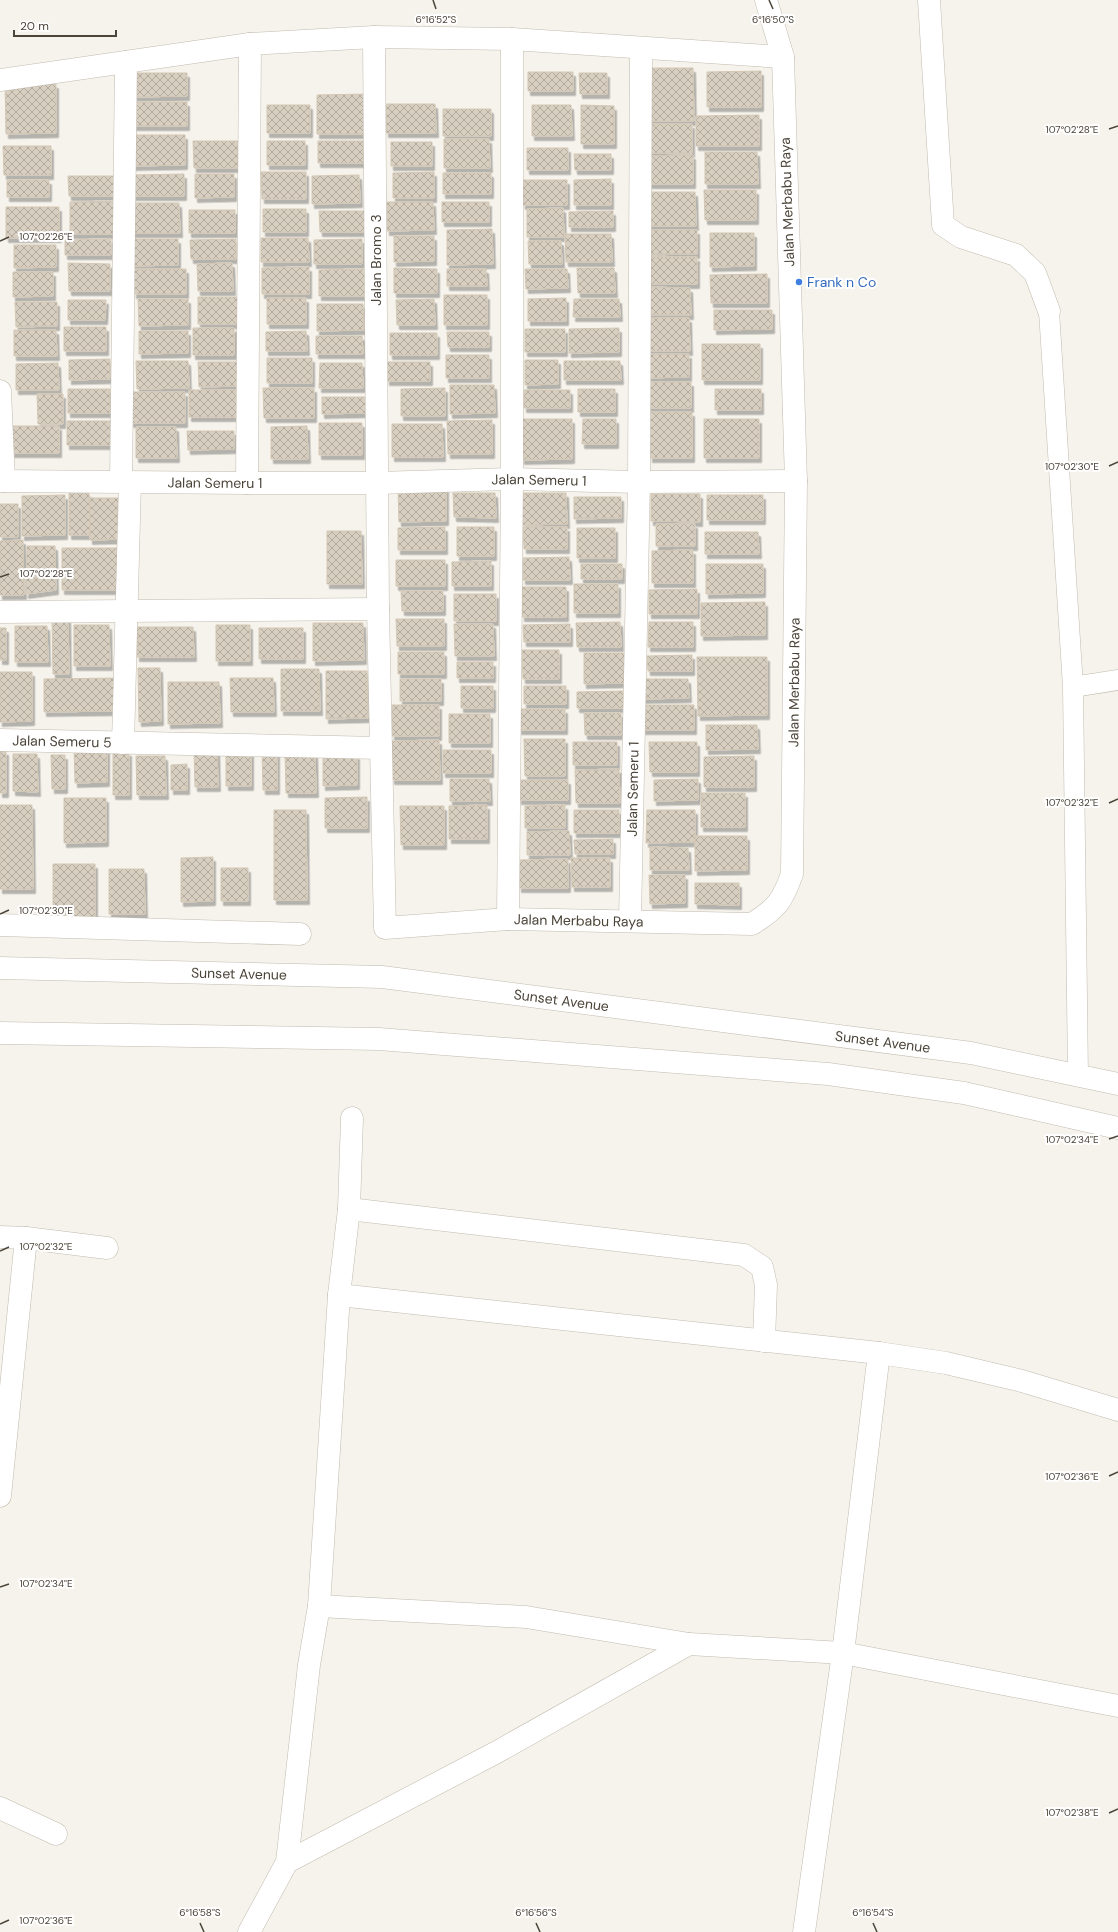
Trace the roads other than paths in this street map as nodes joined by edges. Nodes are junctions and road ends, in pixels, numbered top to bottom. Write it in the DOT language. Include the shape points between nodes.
graph roads {
  1 [pos="766,0"];
  2 [pos="929,0"];
  3 [pos="374,37"];
  4 [pos="512,39"];
  5 [pos="250,44"];
  6 [pos="641,49"];
  7 [pos="783,57"];
  8 [pos="126,62"];
  9 [pos="0,80"];
  10 [pos="1049,311"];
  11 [pos="0,391"];
  12 [pos="512,480"];
  13 [pos="2,481"];
  14 [pos="796,481"];
  15 [pos="125,482"];
  16 [pos="639,482"];
  17 [pos="248,483"];
  18 [pos="377,483"];
  19 [pos="378,609"];
  20 [pos="0,612"];
  21 [pos="126,612"];
  22 [pos="1118,680"];
  23 [pos="1073,687"];
  24 [pos="0,740"];
  25 [pos="124,743"];
  26 [pos="381,748"];
  27 [pos="508,919"];
  28 [pos="630,920"];
  29 [pos="0,925"];
  30 [pos="385,928"];
  31 [pos="300,934"];
  32 [pos="0,968"];
  33 [pos="0,1033"];
  34 [pos="1078,1076"];
  35 [pos="1118,1084"];
  36 [pos="352,1118"];
  37 [pos="1118,1128"];
  38 [pos="349,1209"];
  39 [pos="0,1237"];
  40 [pos="26,1238"];
  41 [pos="107,1248"];
  42 [pos="339,1295"];
  43 [pos="764,1341"];
  44 [pos="879,1353"];
  45 [pos="1118,1410"];
  46 [pos="0,1496"];
  47 [pos="319,1606"];
  48 [pos="689,1644"];
  49 [pos="843,1654"];
  50 [pos="1118,1706"];
  51 [pos="0,1808"];
  52 [pos="56,1834"];
  53 [pos="287,1862"];
  54 [pos="249,1932"];
  55 [pos="804,1932"];
  1 -- 7 [label="street, Jalan Merbabu Raya"];
  2 -- 10 [label="street" via="943,225 961,237 1016,255 1036,273"];
  3 -- 4 [label="street"];
  3 -- 5 [label="street"];
  3 -- 18 [label="street, Jalan Bromo 3"];
  4 -- 6 [label="street"];
  4 -- 12 [label="street"];
  5 -- 8 [label="street"];
  5 -- 17 [label="street"];
  6 -- 7 [label="street"];
  6 -- 16 [label="street"];
  7 -- 14 [label="street, Jalan Merbabu Raya"];
  8 -- 9 [label="street"];
  8 -- 15 [label="street"];
  10 -- 23 [label="lane"];
  11 -- 13 [label="street"];
  12 -- 16 [label="street, Jalan Semeru 1"];
  12 -- 18 [label="street, Jalan Semeru 1"];
  12 -- 27 [label="street"];
  13 -- 15 [label="street, Jalan Semeru 1"];
  14 -- 16 [label="street"];
  14 -- 28 [label="street, Jalan Merbabu Raya" via="792,874 784,896 772,911 752,924"];
  15 -- 17 [label="street, Jalan Semeru 1"];
  15 -- 21 [label="street"];
  16 -- 28 [label="street, Jalan Semeru 1"];
  17 -- 18 [label="street, Jalan Semeru 1"];
  18 -- 19 [label="street, Jalan Bromo 3"];
  19 -- 21 [label="street"];
  19 -- 26 [label="street, Jalan Bromo 3"];
  20 -- 21 [label="street"];
  21 -- 25 [label="street"];
  22 -- 23 [label="lane"];
  23 -- 34 [label="lane"];
  24 -- 25 [label="street, Jalan Semeru 5"];
  25 -- 26 [label="street, Jalan Semeru 5"];
  26 -- 30 [label="street, Jalan Bromo 3"];
  27 -- 28 [label="street, Jalan Merbabu Raya"];
  27 -- 30 [label="street, Jalan Merbabu Raya"];
  29 -- 31 [label="street"];
  32 -- 34 [label="street, Sunset Avenue" via="382,977 971,1053"];
  33 -- 37 [label="street" via="379,1039 828,1074 964,1093"];
  34 -- 35 [label="street, Sunset Avenue"];
  36 -- 38 [label="street"];
  38 -- 42 [label="street"];
  38 -- 43 [label="street" via="744,1255 762,1267 766,1285"];
  39 -- 40 [label="street"];
  40 -- 41 [label="street"];
  40 -- 46 [label="street"];
  42 -- 43 [label="street"];
  42 -- 47 [label="street"];
  43 -- 44 [label="street"];
  44 -- 45 [label="street" via="961,1366 1022,1381"];
  44 -- 49 [label="street"];
  47 -- 48 [label="street" via="526,1617"];
  47 -- 53 [label="street" via="309,1665"];
  48 -- 49 [label="street"];
  48 -- 53 [label="street" via="497,1752"];
  49 -- 50 [label="street"];
  49 -- 55 [label="street"];
  51 -- 52 [label="street"];
  53 -- 54 [label="street"];
}
